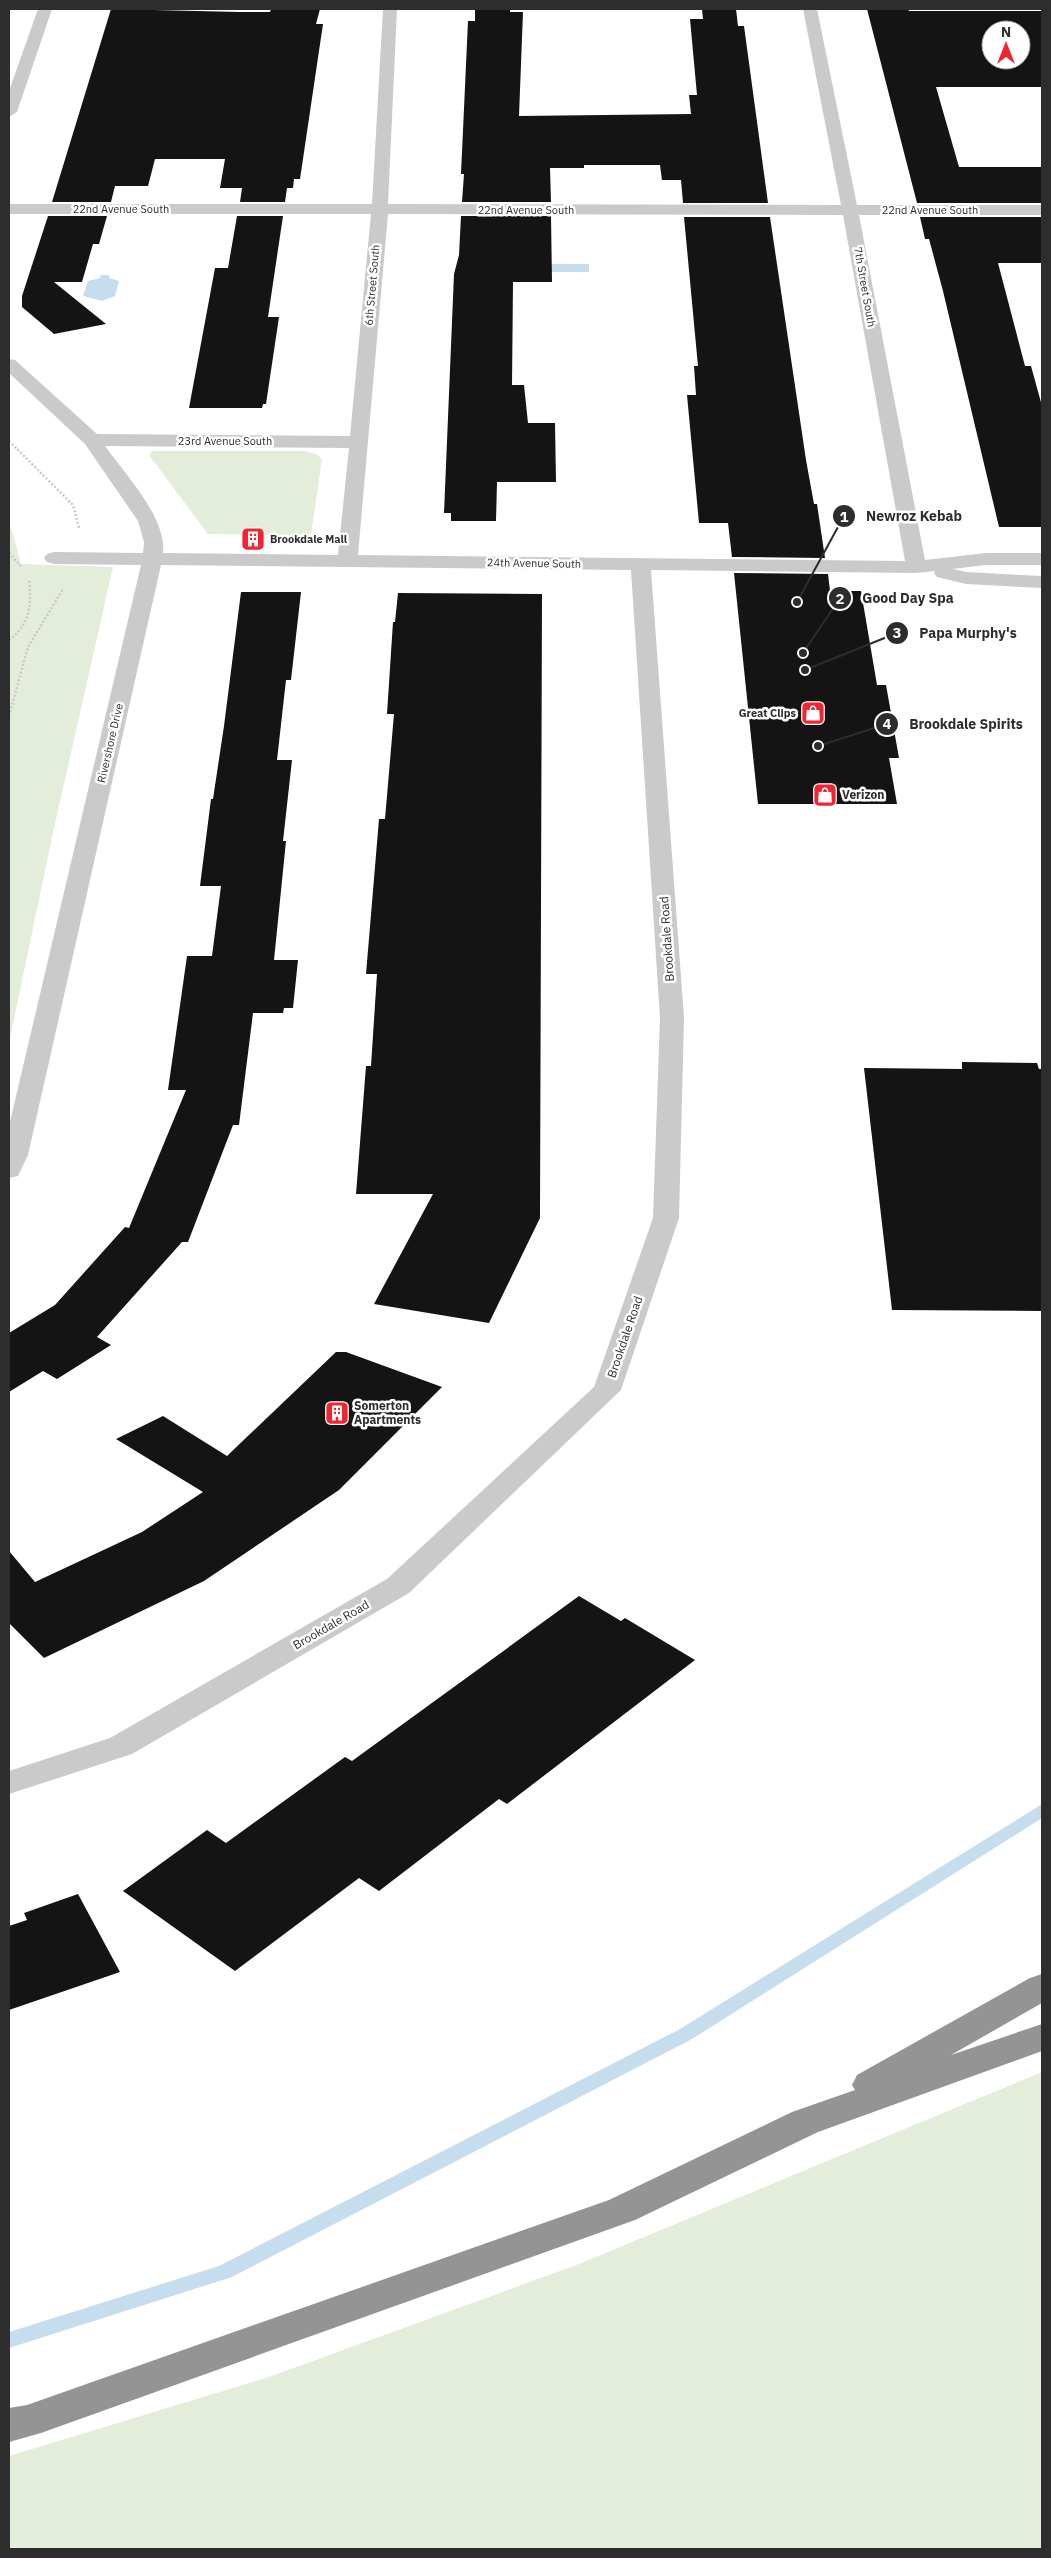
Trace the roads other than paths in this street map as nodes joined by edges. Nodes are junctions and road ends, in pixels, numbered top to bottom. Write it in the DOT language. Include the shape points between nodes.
graph roads {
  1 [pos="390,9"];
  2 [pos="810,9"];
  3 [pos="46,10"];
  4 [pos="9,112"];
  5 [pos="9,209"];
  6 [pos="380,210"];
  7 [pos="850,210"];
  8 [pos="1042,210"];
  9 [pos="9,364"];
  10 [pos="92,440"];
  11 [pos="357,442"];
  12 [pos="54,558"];
  13 [pos="1042,559"];
  14 [pos="152,560"];
  15 [pos="348,560"];
  16 [pos="641,564"];
  17 [pos="916,567"];
  18 [pos="1042,582"];
  19 [pos="9,1170"];
  20 [pos="9,1783"];
  21 [pos="1042,1987"];
  22 [pos="1042,2037"];
  23 [pos="805,2122"];
  24 [pos="9,2425"];
  1 -- 6 [label="street, 6th Street South"];
  2 -- 7 [label="street, 7th Street South"];
  3 -- 4 [label="street"];
  5 -- 6 [label="street, 22nd Avenue South"];
  6 -- 7 [label="street, 22nd Avenue South"];
  6 -- 11 [label="street, 6th Street South"];
  7 -- 8 [label="street, 22nd Avenue South"];
  7 -- 17 [label="street, 7th Street South"];
  9 -- 10 [label="street, Rivershore Drive"];
  10 -- 11 [label="street, 23rd Avenue South"];
  10 -- 14 [label="street, Rivershore Drive" via="148,521 154,542"];
  11 -- 15 [label="street, 6th Street South"];
  12 -- 14 [label="street, 24th Avenue South"];
  13 -- 17 [label="street, 24th Avenue South" via="986,559"];
  14 -- 15 [label="street, 24th Avenue South"];
  14 -- 19 [label="street, Rivershore Drive"];
  15 -- 16 [label="street, 24th Avenue South"];
  16 -- 17 [label="street, 24th Avenue South"];
  16 -- 20 [label="street, Brookdale Road" via="672,1018 666,1218 607,1390 398,1586 121,1746"];
  17 -- 18 [label="street, 24th Avenue South" via="966,578"];
  21 -- 23 [label="highway"];
  22 -- 23 [label="highway"];
  23 -- 24 [label="highway" via="622,2210"];
}
